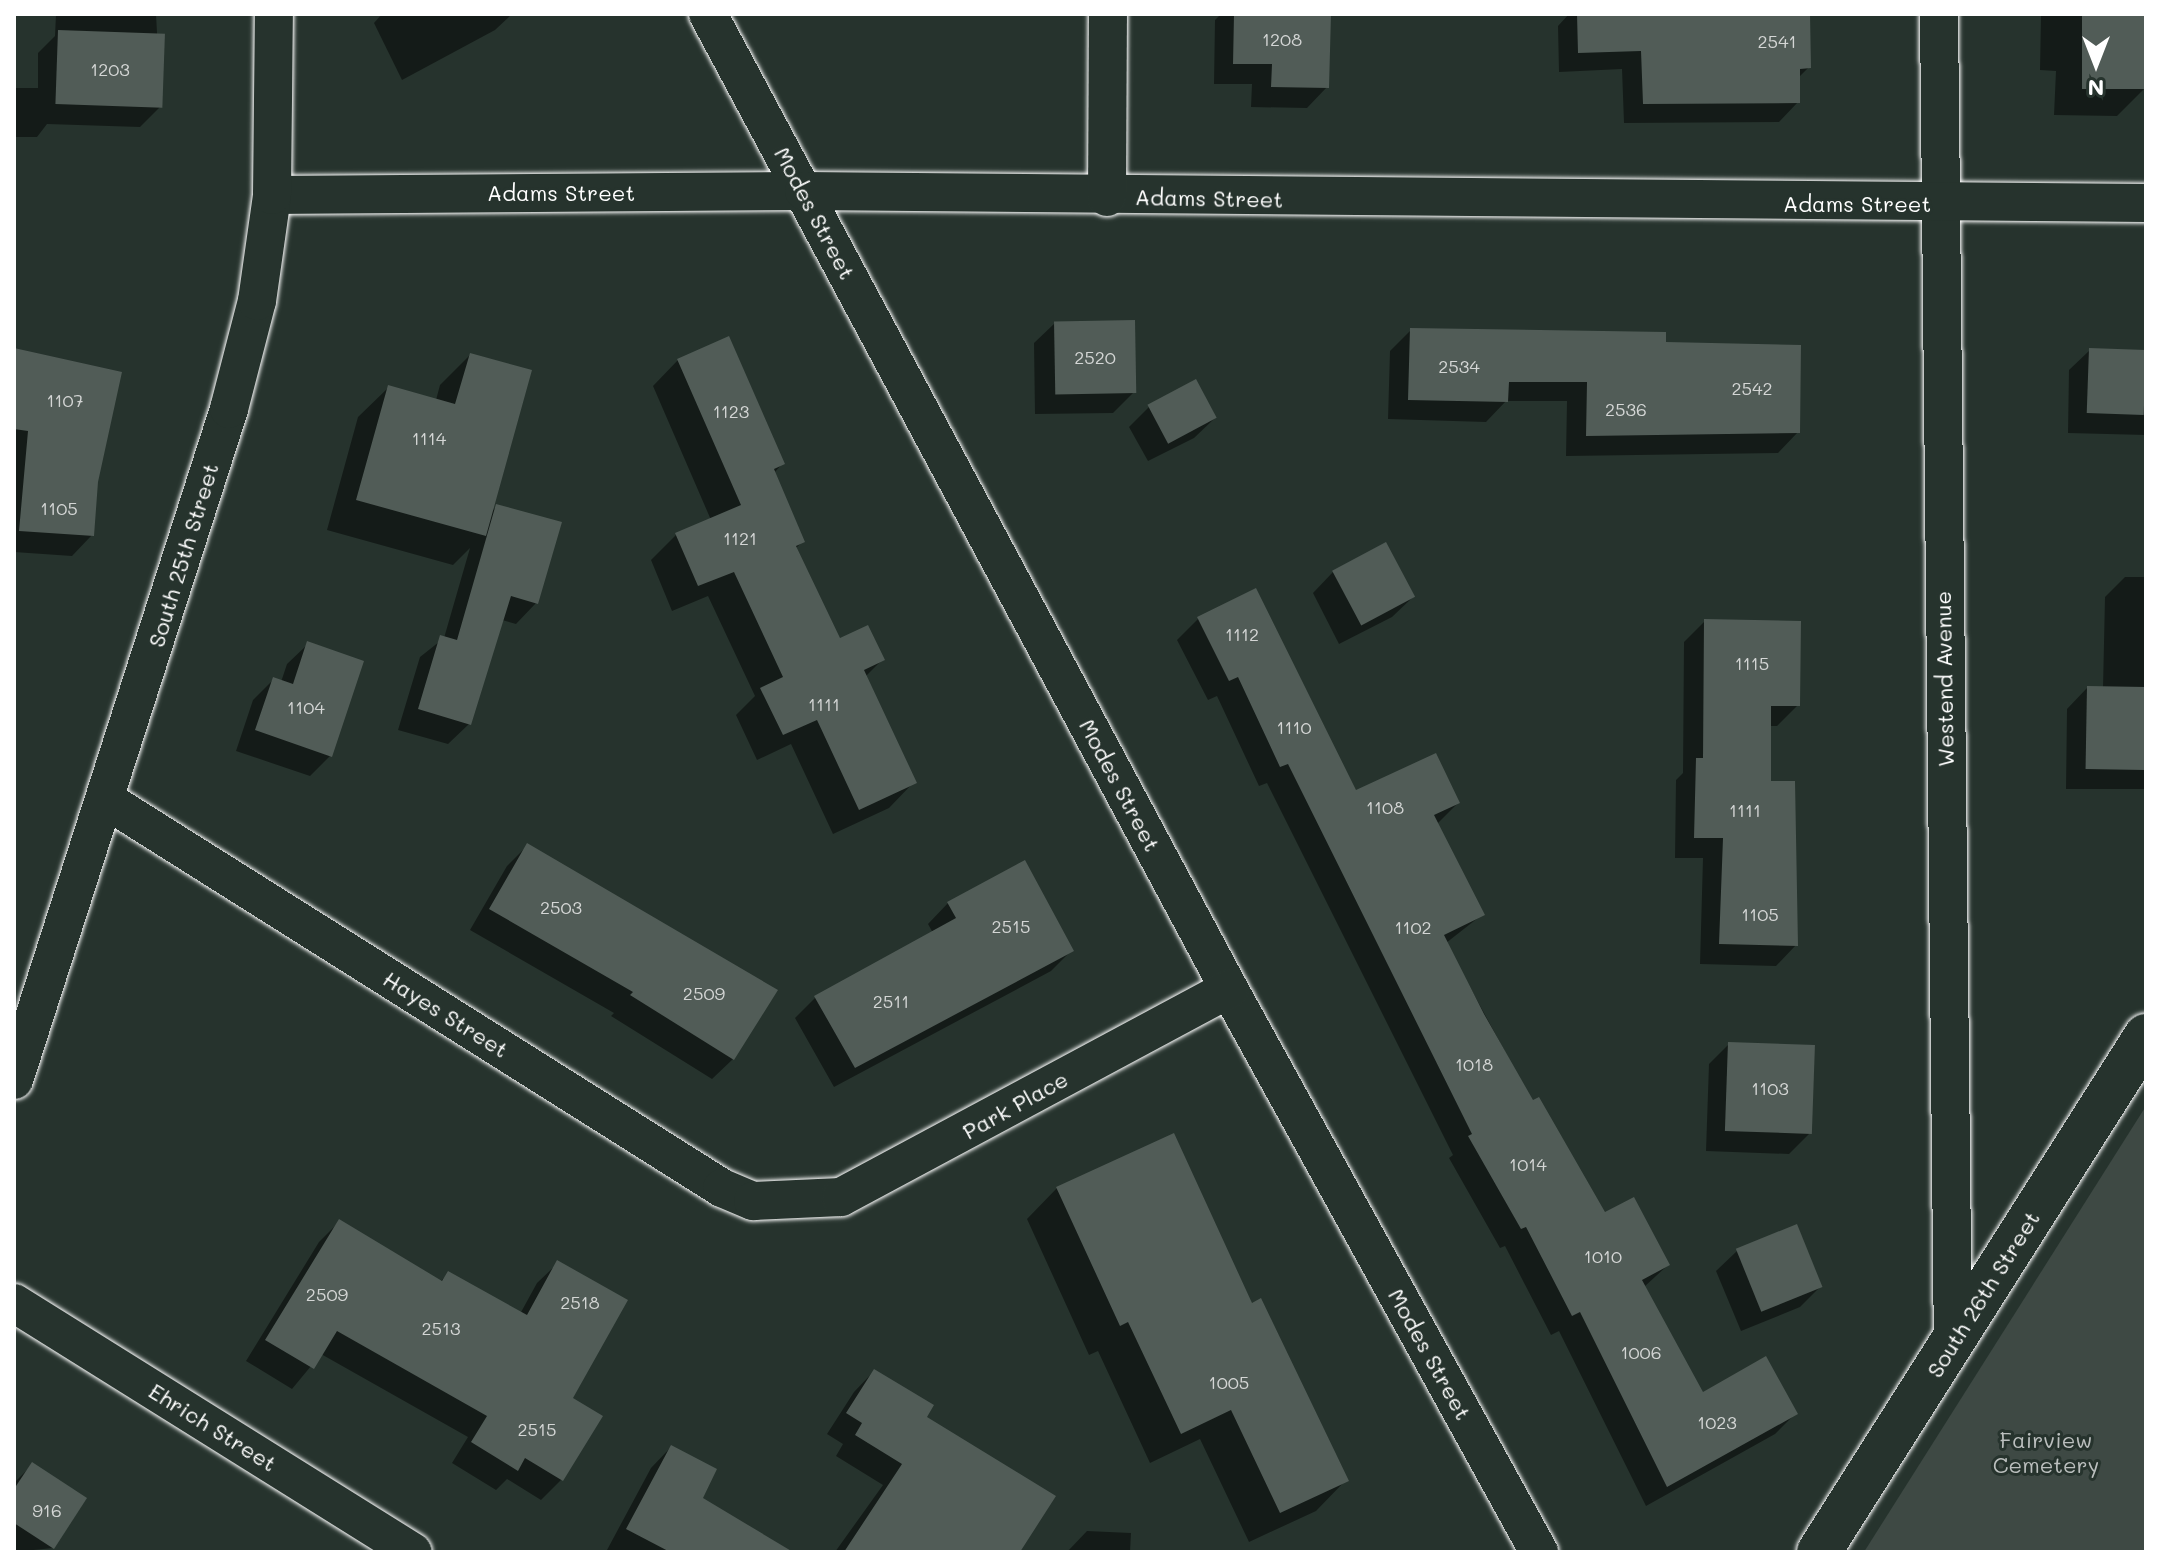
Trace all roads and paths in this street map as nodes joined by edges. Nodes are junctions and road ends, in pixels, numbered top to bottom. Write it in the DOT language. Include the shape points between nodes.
graph roads {
  1 [pos="274,14"];
  2 [pos="708,14"];
  3 [pos="1108,14"];
  4 [pos="1939,14"];
  5 [pos="804,191"];
  6 [pos="272,195"];
  7 [pos="1107,197"];
  8 [pos="2146,203"];
  9 [pos="1938,205"];
  10 [pos="106,800"];
  11 [pos="1229,989"];
  12 [pos="2146,1036"];
  13 [pos="14,1080"];
  14 [pos="794,1201"];
  15 [pos="14,1303"];
  16 [pos="1953,1343"];
  17 [pos="413,1552"];
  18 [pos="1539,1552"];
  19 [pos="1819,1552"];
  1 -- 6 [label="street, South 25th Street"];
  2 -- 5 [label="street, Modes Street"];
  3 -- 7 [label="street"];
  4 -- 9 [label="street, Westend Avenue"];
  5 -- 6 [label="street, Adams Street"];
  5 -- 7 [label="street, Adams Street"];
  5 -- 11 [label="street, Modes Street"];
  6 -- 10 [label="street, South 25th Street" via="257,301 229,409"];
  7 -- 9 [label="street, Adams Street"];
  8 -- 9 [label="street, Adams Street"];
  9 -- 16 [label="street, Westend Avenue"];
  10 -- 13 [label="street, South 25th Street"];
  10 -- 14 [label="street, Hayes Street" via="722,1188 753,1201"];
  11 -- 14 [label="street, Park Place" via="841,1197"];
  11 -- 18 [label="street, Modes Street"];
  12 -- 16 [label="street, South 26th Street"];
  15 -- 17 [label="street, Ehrich Street"];
  16 -- 19 [label="street, South 26th Street"];
}
